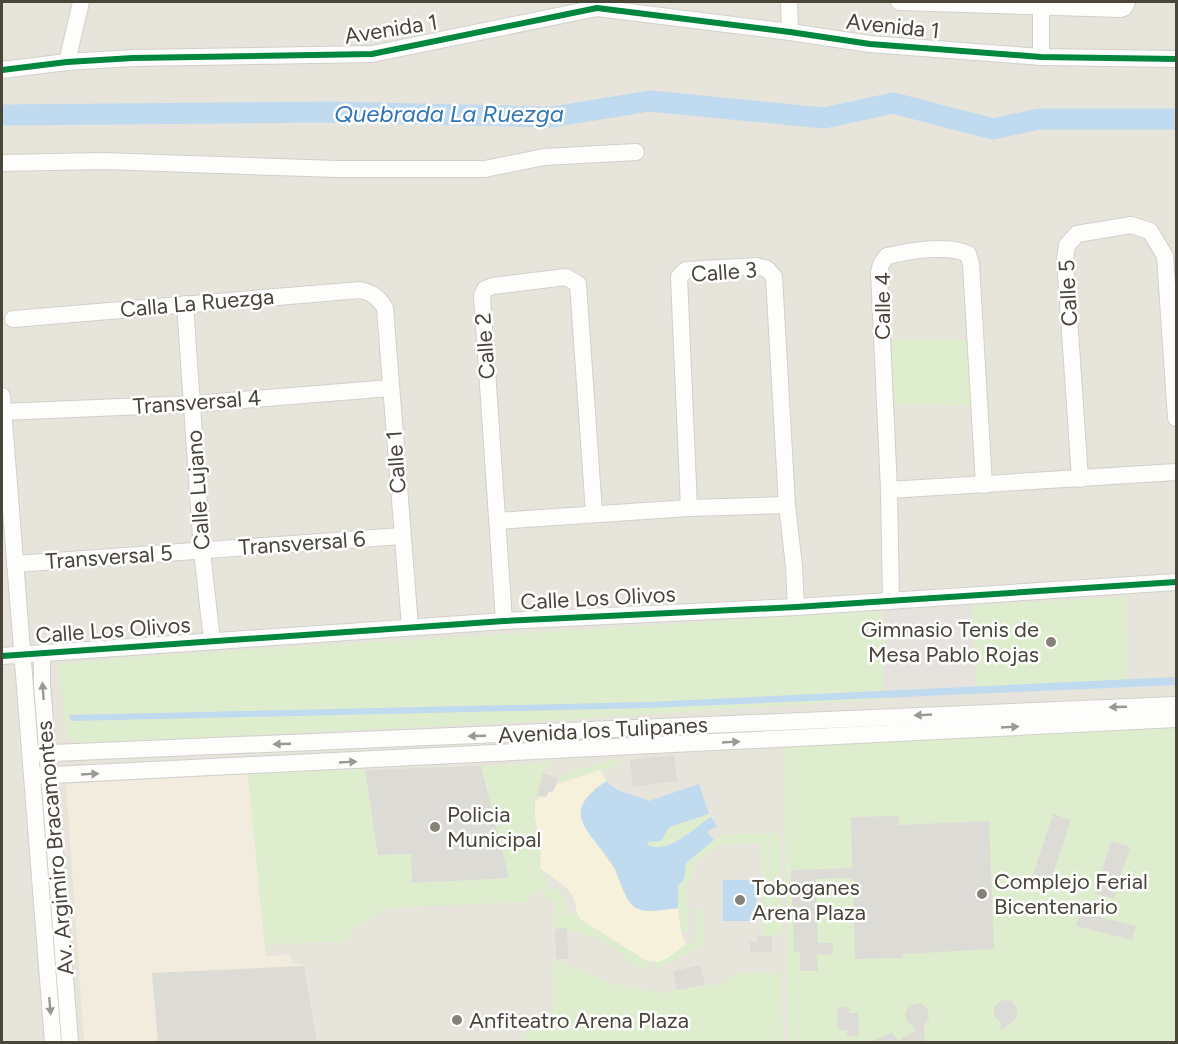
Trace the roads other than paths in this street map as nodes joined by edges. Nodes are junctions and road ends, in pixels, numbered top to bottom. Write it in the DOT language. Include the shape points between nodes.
graph roads {
  1 [pos="81,2"];
  2 [pos="789,2"];
  3 [pos="899,2"];
  4 [pos="1127,2"];
  5 [pos="961,3"];
  6 [pos="1041,3"];
  7 [pos="790,32"];
  8 [pos="1041,57"];
  9 [pos="1176,59"];
  10 [pos="67,62"];
  11 [pos="2,70"];
  12 [pos="636,152"];
  13 [pos="2,163"];
  14 [pos="379,297"];
  15 [pos="185,304"];
  16 [pos="13,319"];
  17 [pos="391,388"];
  18 [pos="2,404"];
  19 [pos="192,404"];
  20 [pos="1176,418"];
  21 [pos="1176,472"];
  22 [pos="1080,479"];
  23 [pos="984,485"];
  24 [pos="889,490"];
  25 [pos="787,505"];
  26 [pos="688,508"];
  27 [pos="594,513"];
  28 [pos="497,521"];
  29 [pos="402,536"];
  30 [pos="202,551"];
  31 [pos="15,564"];
  32 [pos="1176,582"];
  33 [pos="891,600"];
  34 [pos="796,608"];
  35 [pos="504,621"];
  36 [pos="410,627"];
  37 [pos="212,640"];
  38 [pos="42,653"];
  39 [pos="22,654"];
  40 [pos="2,656"];
  41 [pos="1176,705"];
  42 [pos="1149,713"];
  43 [pos="1176,719"];
  44 [pos="451,737"];
  45 [pos="30,754"];
  46 [pos="48,754"];
  47 [pos="451,757"];
  48 [pos="32,776"];
  49 [pos="50,776"];
  50 [pos="53,1042"];
  51 [pos="70,1042"];
  1 -- 10 [label="street"];
  2 -- 7 [label="street"];
  3 -- 5 [label="street"];
  4 -- 6 [label="street" via="1120,9"];
  5 -- 6 [label="street"];
  6 -- 8 [label="street"];
  7 -- 8 [label="street, Avenida 1" via="870,44"];
  7 -- 10 [label="street, Avenida 1" via="597,8 372,54 133,57"];
  8 -- 9 [label="street, Avenida 1"];
  10 -- 11 [label="street, Avenida 1"];
  12 -- 13 [label="street" via="544,157 484,169 336,169 103,160"];
  14 -- 15 [label="street, Calla La Ruezga" via="360,290"];
  14 -- 17 [label="street, Calle 1" via="385,308"];
  15 -- 16 [label="street, Calla La Ruezga"];
  15 -- 19 [label="street, Calle Lujano"];
  17 -- 19 [label="street, Transversal 4"];
  17 -- 29 [label="street, Calle 1"];
  18 -- 19 [label="street, Transversal 4"];
  18 -- 31 [label="street"];
  19 -- 30 [label="street, Calle Lujano"];
  20 -- 22 [label="street, Calle 5" via="1165,256 1159,243 1150,231 1131,225 1077,234 1067,245 1065,259"];
  21 -- 22 [label="street"];
  22 -- 23 [label="street"];
  23 -- 24 [label="street"];
  23 -- 24 [label="street, Calle 4" via="971,264 968,254 948,249 887,256 881,264"];
  24 -- 33 [label="street, Calle 4"];
  25 -- 26 [label="street"];
  25 -- 26 [label="street, Calle 3" via="774,277 767,269 756,266 686,270 679,277"];
  25 -- 34 [label="street, Calle 3"];
  26 -- 27 [label="street"];
  27 -- 28 [label="street"];
  27 -- 28 [label="street, Calle 2" via="578,284 566,277 493,286 484,289 482,296"];
  28 -- 35 [label="street, Calle 2"];
  29 -- 30 [label="street, Transversal 6"];
  29 -- 36 [label="street, Calle 1"];
  30 -- 31 [label="street, Transversal 5"];
  30 -- 37 [label="street, Calle Lujano"];
  31 -- 39 [label="street"];
  32 -- 33 [label="street, Calle Los Olivos"];
  33 -- 34 [label="street, Calle Los Olivos"];
  34 -- 35 [label="street, Calle Los Olivos"];
  35 -- 36 [label="street, Calle Los Olivos"];
  36 -- 37 [label="street, Calle Los Olivos"];
  37 -- 38 [label="street, Calle Los Olivos"];
  38 -- 39 [label="street, Calle Los Olivos"];
  46 -- 38 [label="street, Av. Argimiro Bracamontes, one-way"];
  39 -- 40 [label="street, Calle Los Olivos"];
  39 -- 45 [label="street"];
  41 -- 42 [label="street, Avenida los Tulipanes"];
  42 -- 43 [label="street, Avenida los Tulipanes"];
  42 -- 44 [label="street, Avenida los Tulipanes, one-way"];
  47 -- 42 [label="street, Avenida los Tulipanes, one-way"];
  44 -- 46 [label="street, Avenida los Tulipanes, one-way"];
  44 -- 47 [label="street"];
  45 -- 46 [label="street, Avenida los Tulipanes"];
  45 -- 48 [label="street"];
  46 -- 49 [label="street, Av. Argimiro Bracamontes"];
  49 -- 47 [label="street, Avenida los Tulipanes, one-way"];
  48 -- 49 [label="street, Avenida los Tulipanes"];
  48 -- 50 [label="street, one-way"];
  49 -- 51 [label="street, Av. Argimiro Bracamontes"];
}
